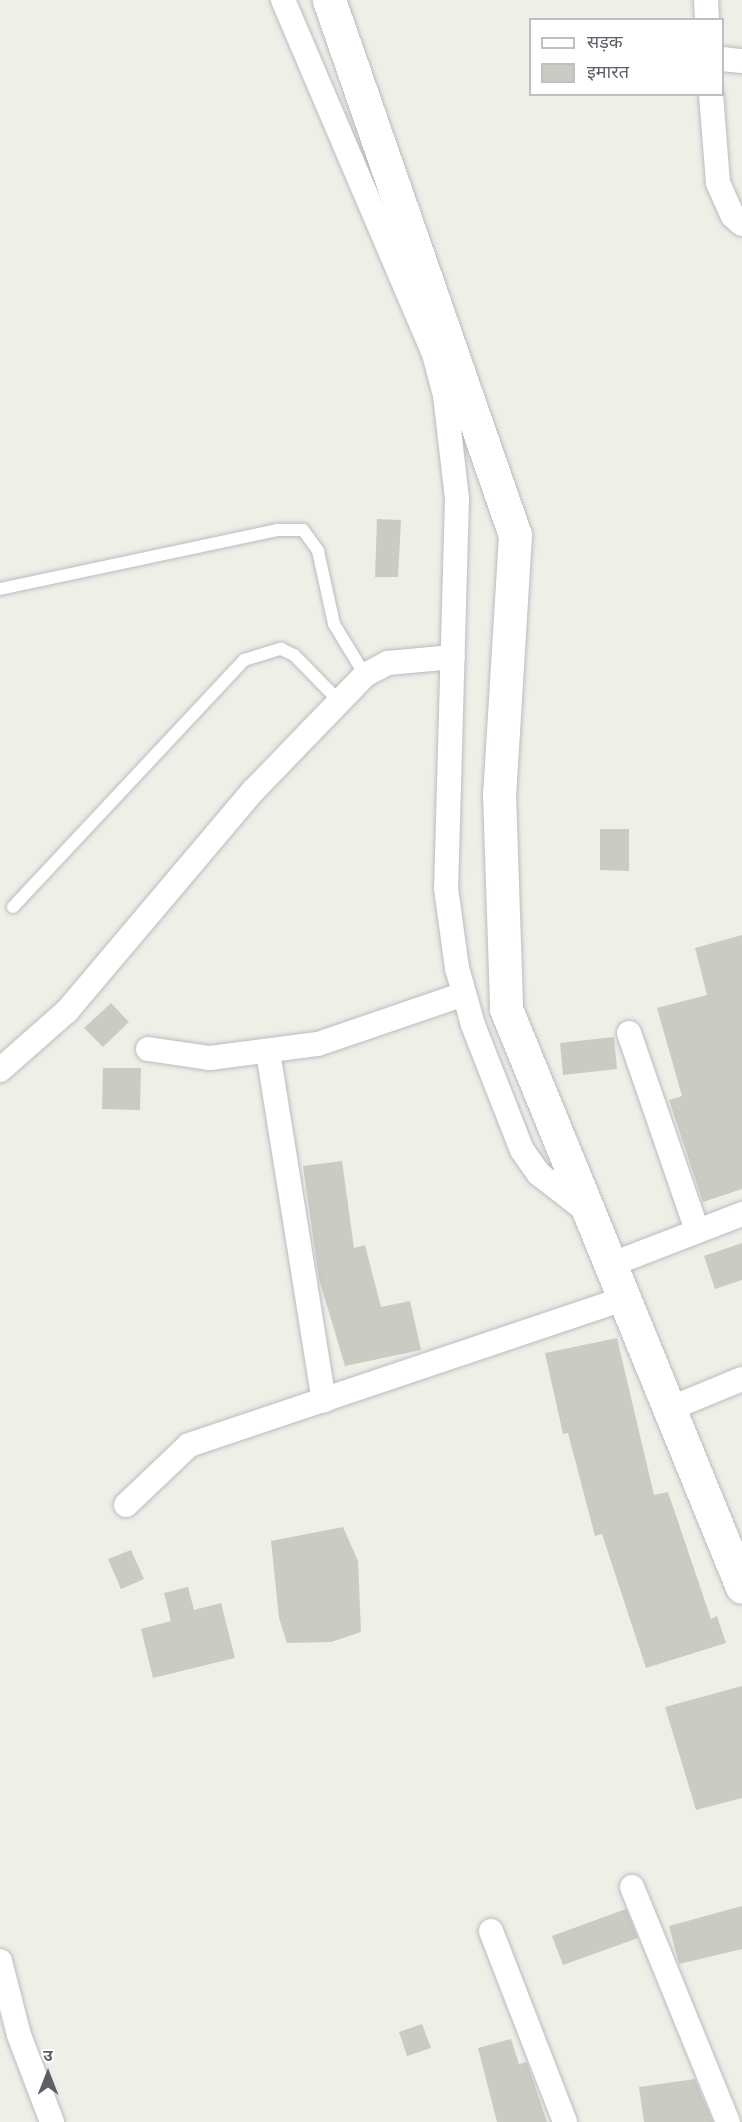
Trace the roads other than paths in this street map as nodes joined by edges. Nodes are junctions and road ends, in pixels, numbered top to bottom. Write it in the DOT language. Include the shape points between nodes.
graph roads {
  1 [pos="283,0"];
  2 [pos="329,0"];
  3 [pos="706,0"];
  4 [pos="707,18"];
  5 [pos="724,59"];
  6 [pos="742,61"];
  7 [pos="711,96"];
  8 [pos="742,224"];
  9 [pos="0,589"];
  10 [pos="453,657"];
  11 [pos="365,675"];
  12 [pos="338,700"];
  13 [pos="13,907"];
  14 [pos="464,994"];
  15 [pos="629,1033"];
  16 [pos="148,1049"];
  17 [pos="268,1052"];
  18 [pos="0,1070"];
  19 [pos="588,1212"];
  20 [pos="742,1214"];
  21 [pos="697,1230"];
  22 [pos="610,1265"];
  23 [pos="624,1299"];
  24 [pos="742,1379"];
  25 [pos="324,1401"];
  26 [pos="669,1409"];
  27 [pos="126,1505"];
  28 [pos="742,1587"];
  29 [pos="632,1887"];
  30 [pos="491,1931"];
  31 [pos="0,1961"];
  32 [pos="52,2122"];
  33 [pos="565,2122"];
  34 [pos="728,2122"];
  1 -- 10 [label="street" via="434,354 452,442 457,498"];
  2 -- 19 [label="main road" via="515,535 499,793 506,1009"];
  3 -- 4 [label="street"];
  5 -- 6 [label="street"];
  7 -- 8 [label="street" via="718,183 733,216"];
  9 -- 11 [label="lane" via="277,530 303,530 318,551 334,624"];
  10 -- 11 [label="street" via="388,663"];
  10 -- 14 [label="street" via="446,888"];
  11 -- 12 [label="street"];
  12 -- 13 [label="lane" via="294,656 281,649 244,660"];
  12 -- 18 [label="street" via="254,790 67,1011"];
  14 -- 17 [label="street" via="358,1033"];
  14 -- 19 [label="street" via="522,1150 539,1174"];
  15 -- 21 [label="street"];
  16 -- 17 [label="street" via="210,1058"];
  17 -- 25 [label="street"];
  19 -- 22 [label="main road"];
  20 -- 21 [label="street"];
  21 -- 22 [label="street"];
  22 -- 23 [label="main road"];
  23 -- 25 [label="street"];
  23 -- 26 [label="main road"];
  24 -- 26 [label="street"];
  25 -- 27 [label="street" via="189,1445"];
  26 -- 28 [label="main road"];
  29 -- 34 [label="street"];
  30 -- 33 [label="street"];
  31 -- 32 [label="street" via="19,2036"];
}
